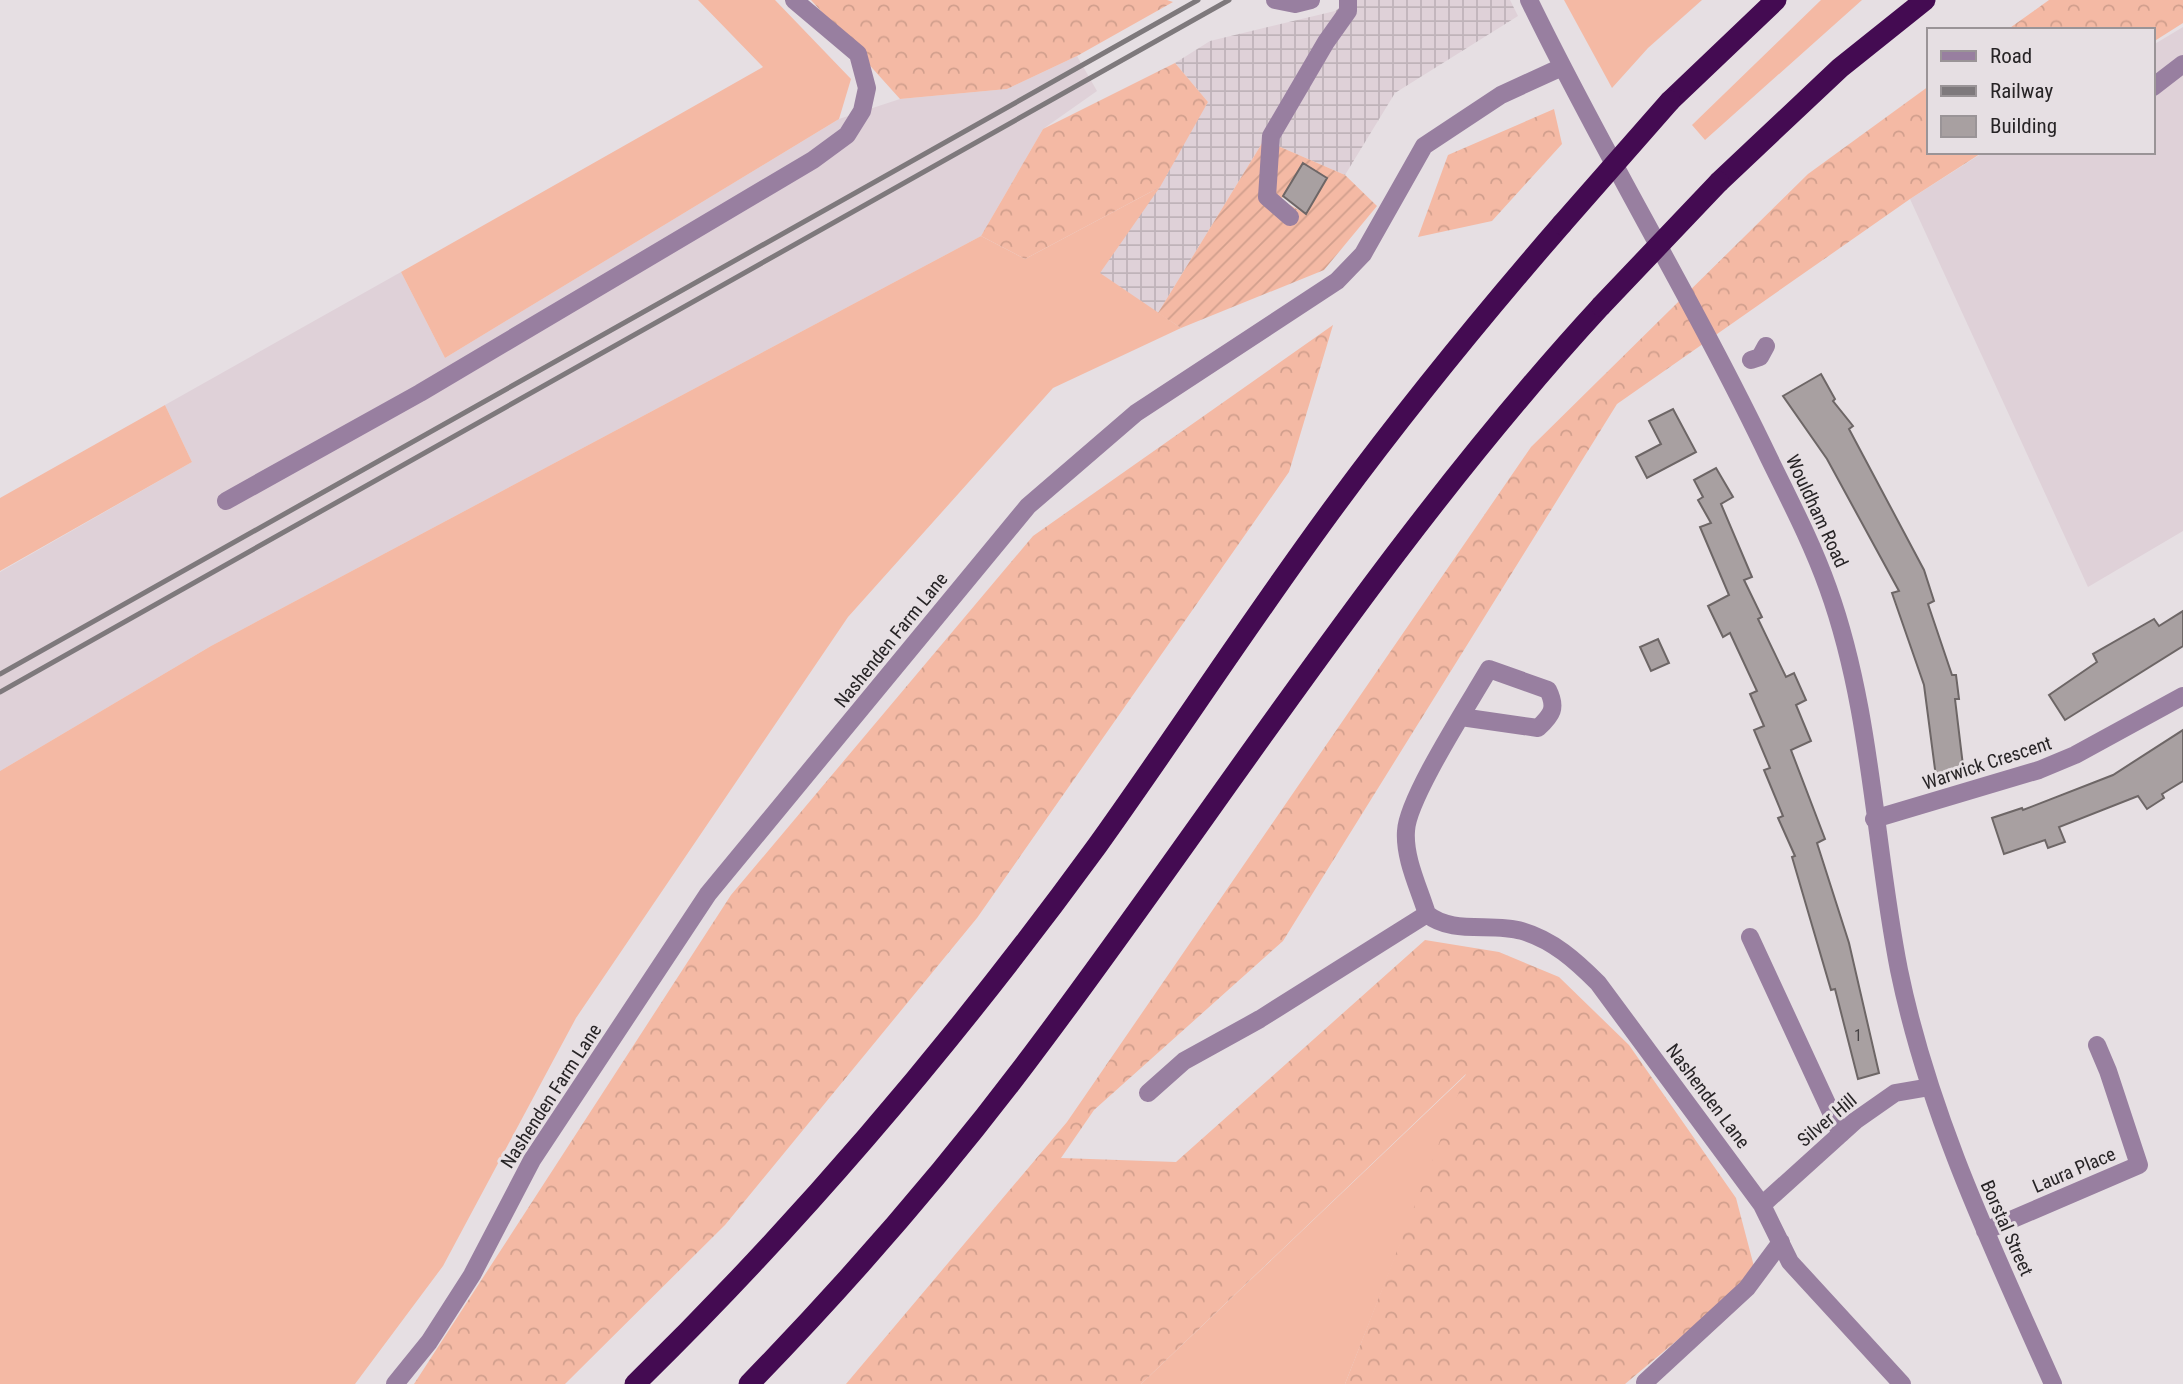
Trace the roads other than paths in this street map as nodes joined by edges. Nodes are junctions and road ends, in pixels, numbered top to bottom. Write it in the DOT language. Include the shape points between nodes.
graph roads {
  1 [pos="794,0"];
  2 [pos="1275,0"];
  3 [pos="1311,0"];
  4 [pos="1348,0"];
  5 [pos="1529,0"];
  6 [pos="1776,0"];
  7 [pos="1925,0"];
  8 [pos="2183,64"];
  9 [pos="1562,67"];
  10 [pos="2155,85"];
  11 [pos="1290,217"];
  12 [pos="1766,346"];
  13 [pos="1751,360"];
  14 [pos="226,501"];
  15 [pos="2183,696"];
  16 [pos="1461,717"];
  17 [pos="1874,819"];
  18 [pos="1427,914"];
  19 [pos="1750,937"];
  20 [pos="2096,1045"];
  21 [pos="1930,1087"];
  22 [pos="1148,1093"];
  23 [pos="1841,1134"];
  24 [pos="1762,1205"];
  25 [pos="1985,1231"];
  26 [pos="1781,1242"];
  27 [pos="1645,1382"];
  28 [pos="395,1384"];
  29 [pos="635,1384"];
  30 [pos="749,1384"];
  31 [pos="1902,1384"];
  32 [pos="2053,1384"];
  1 -- 14 [label="street" via="858,54 867,88 862,111 847,135 813,160 420,393"];
  2 -- 3 [label="street" via="1295,4"];
  4 -- 11 [label="street" via="1348,11 1271,136 1267,197"];
  5 -- 9 [label="street, Wouldham Road"];
  6 -- 29 [label="highway, bridge" via="1670,102 1469,331 1336,504 1097,846 990,988 846,1163 715,1306"];
  7 -- 30 [label="highway, bridge" via="1840,68 1719,182 1485,437 1390,559 1031,1057 874,1249"];
  8 -- 10 [label="street"];
  9 -- 17 [label="street, Wouldham Road" via="1730,376 1817,558 1853,675"];
  9 -- 28 [label="street, Nashenden Farm Lane" via="1494,99 1424,145 1363,254 1337,281 1136,413 1028,506 708,894 532,1160 472,1275 429,1342"];
  12 -- 13 [label="street" via="1760,357"];
  15 -- 17 [label="street, Warwick Crescent" via="2039,770"];
  16 -- 16 [label="street" via="1489,669 1548,690 1554,702 1552,715 1538,728"];
  16 -- 18 [label="street" via="1408,814 1406,847"];
  17 -- 21 [label="street, Wouldham Road" via="1900,973"];
  18 -- 22 [label="street" via="1184,1061"];
  18 -- 24 [label="street, Nashenden Lane" via="1441,924 1521,930 1562,950 1580,965"];
  19 -- 23 [label="street"];
  20 -- 25 [label="street, Laura Place" via="2139,1165"];
  21 -- 23 [label="street, Silver Hill" via="1895,1093"];
  21 -- 25 [label="street, Borstal Street" via="1960,1177"];
  23 -- 24 [label="street, Silver Hill"];
  24 -- 26 [label="street, Nashenden Lane"];
  25 -- 32 [label="street, Borstal Street"];
  26 -- 27 [label="street" via="1747,1288"];
  26 -- 31 [label="street, Nashenden Lane" via="1790,1262"];
}
